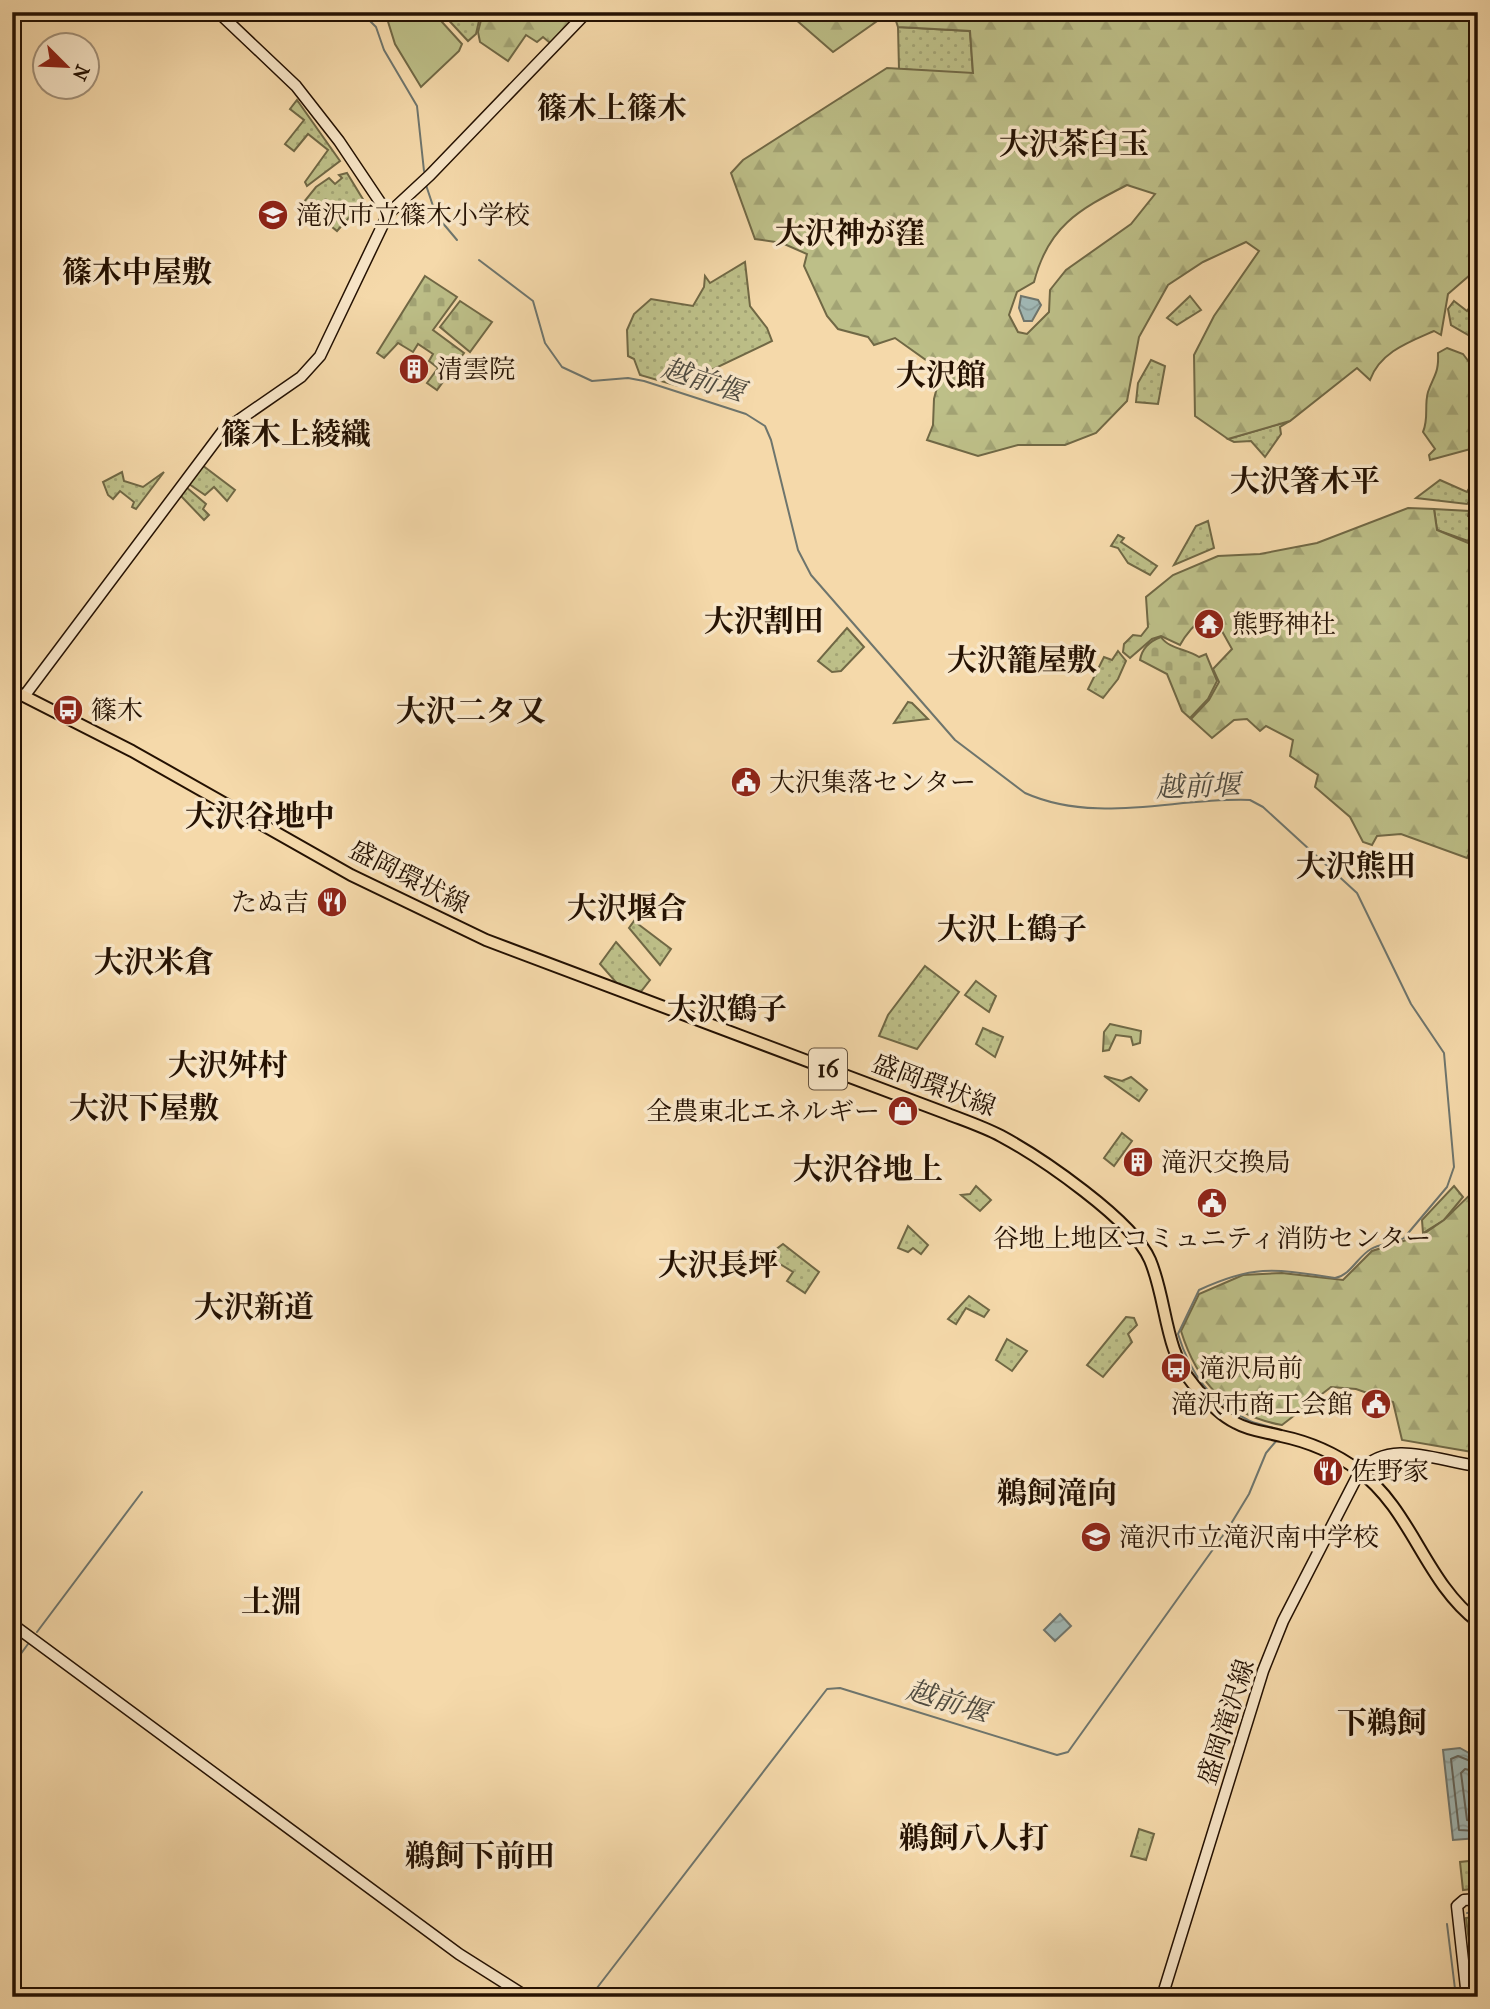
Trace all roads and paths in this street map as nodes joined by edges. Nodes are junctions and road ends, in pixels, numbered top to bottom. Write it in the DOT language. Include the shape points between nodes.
graph roads {
  1 [pos="218,12"];
  2 [pos="587,12"];
  3 [pos="388,214"];
  4 [pos="12,690"];
  5 [pos="25,695"];
  6 [pos="1478,1466"];
  7 [pos="1360,1472"];
  8 [pos="1478,1622"];
  9 [pos="12,1624"];
  10 [pos="1478,1899"];
  11 [pos="527,1997"];
  12 [pos="1162,1997"];
  13 [pos="1467,1997"];
  1 -- 3 [label="street" via="296,86"];
  2 -- 3 [label="street"];
  3 -- 5 [label="street" via="320,356 300,377 223,431"];
  4 -- 5 [label="main road, 盛岡環状線 / 16"];
  5 -- 7 [label="main road, 盛岡環状線 / 16" via="351,875 486,940 1002,1137 1077,1188 1144,1247 1179,1362 1212,1404 1234,1423 1319,1447"];
  6 -- 7 [label="street" via="1399,1452 1367,1463"];
  7 -- 8 [label="main road, 盛岡環状線 / 16" via="1391,1501 1456,1605"];
  7 -- 12 [label="street, 盛岡滝沢線" via="1283,1620"];
  9 -- 11 [label="street" via="449,1946"];
  10 -- 13 [label="street" via="1457,1906"];
}
